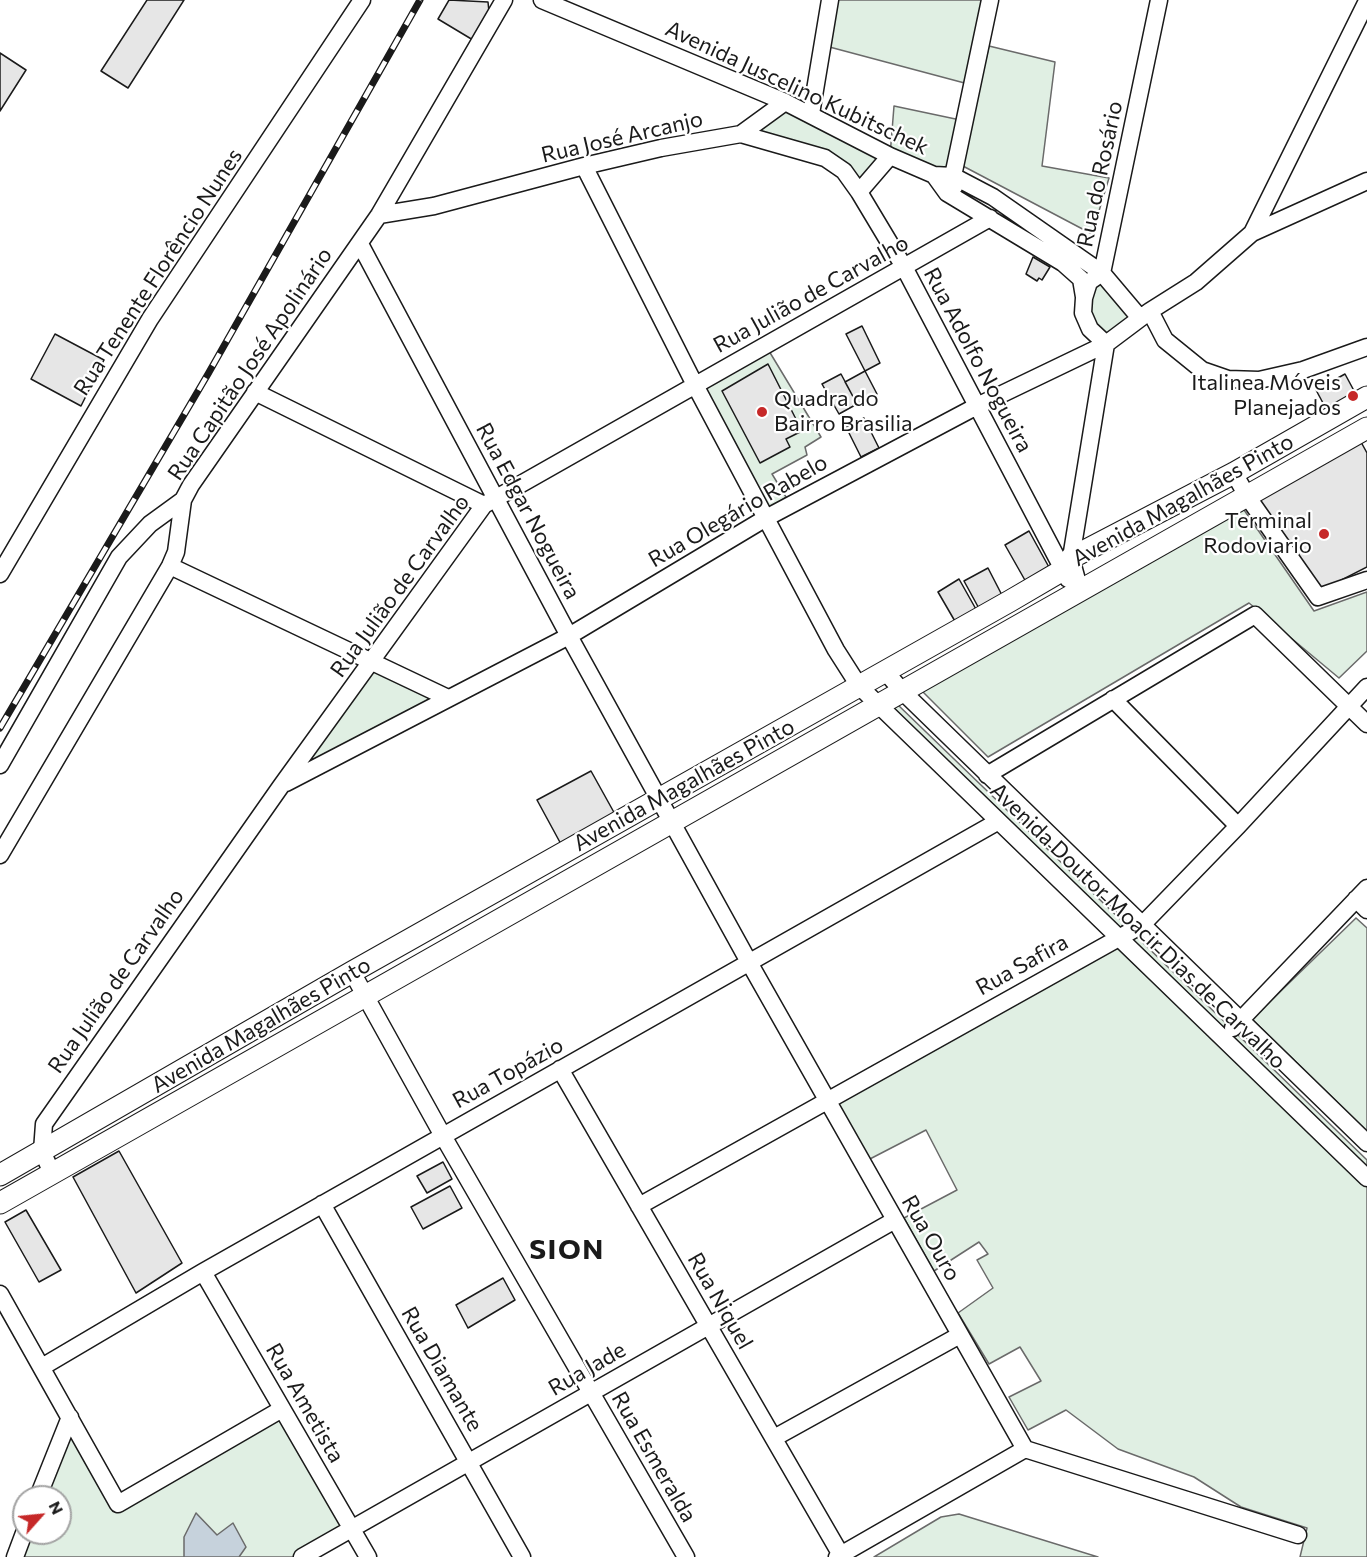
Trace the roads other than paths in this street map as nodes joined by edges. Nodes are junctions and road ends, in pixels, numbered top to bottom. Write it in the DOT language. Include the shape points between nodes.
graph roads {
  1 [pos="362,0"];
  2 [pos="504,0"];
  3 [pos="542,0"];
  4 [pos="830,0"];
  5 [pos="990,0"];
  6 [pos="1159,0"];
  7 [pos="1367,1"];
  8 [pos="785,102"];
  9 [pos="811,114"];
  10 [pos="741,134"];
  11 [pos="890,156"];
  12 [pos="584,166"];
  13 [pos="934,175"];
  14 [pos="953,176"];
  15 [pos="1367,181"];
  16 [pos="859,192"];
  17 [pos="954,196"];
  18 [pos="380,215"];
  19 [pos="990,218"];
  20 [pos="1252,233"];
  21 [pos="360,244"];
  22 [pos="904,267"];
  23 [pos="1097,270"];
  24 [pos="1084,297"];
  25 [pos="1149,311"];
  26 [pos="1106,344"];
  27 [pos="1367,347"];
  28 [pos="695,385"];
  29 [pos="255,392"];
  30 [pos="977,406"];
  31 [pos="1364,406"];
  32 [pos="1367,428"];
  33 [pos="1234,473"];
  34 [pos="1246,496"];
  35 [pos="183,500"];
  36 [pos="490,502"];
  37 [pos="766,518"];
  38 [pos="1067,564"];
  39 [pos="170,566"];
  40 [pos="0,574"];
  41 [pos="1367,580"];
  42 [pos="1077,592"];
  43 [pos="569,636"];
  44 [pos="373,661"];
  45 [pos="885,671"];
  46 [pos="859,686"];
  47 [pos="1367,687"];
  48 [pos="902,691"];
  49 [pos="448,698"];
  50 [pos="1113,699"];
  51 [pos="878,705"];
  52 [pos="1349,706"];
  53 [pos="1367,724"];
  54 [pos="740,753"];
  55 [pos="0,765"];
  56 [pos="987,774"];
  57 [pos="752,776"];
  58 [pos="281,786"];
  59 [pos="660,799"];
  60 [pos="672,822"];
  61 [pos="997,822"];
  62 [pos="1238,826"];
  63 [pos="0,855"];
  64 [pos="1363,899"];
  65 [pos="1142,924"];
  66 [pos="1119,937"];
  67 [pos="750,964"];
  68 [pos="352,972"];
  69 [pos="365,996"];
  70 [pos="1240,1021"];
  71 [pos="1224,1039"];
  72 [pos="560,1069"];
  73 [pos="827,1101"];
  74 [pos="442,1136"];
  75 [pos="1367,1143"];
  76 [pos="42,1152"];
  77 [pos="52,1173"];
  78 [pos="0,1175"];
  79 [pos="1367,1178"];
  80 [pos="0,1203"];
  81 [pos="322,1204"];
  82 [pos="639,1206"];
  83 [pos="895,1220"];
  84 [pos="203,1272"];
  85 [pos="0,1294"];
  86 [pos="709,1326"];
  87 [pos="960,1335"];
  88 [pos="42,1367"];
  89 [pos="592,1392"];
  90 [pos="282,1409"];
  91 [pos="70,1417"];
  92 [pos="774,1438"];
  93 [pos="1024,1449"];
  94 [pos="468,1462"];
  95 [pos="43,1485"];
  96 [pos="352,1529"];
  97 [pos="1298,1535"];
  98 [pos="839,1556"];
  99 [pos="302,1557"];
  100 [pos="368,1557"];
  101 [pos="522,1557"];
  102 [pos="686,1557"];
  1 -- 40 [label="street, Rua Tenente Florêncio Nunes" via="150,319"];
  2 -- 18 [label="street, Rua Capitão José Apolinário"];
  3 -- 8 [label="street, Avenida Juscelino Kubitschek"];
  4 -- 9 [label="street"];
  5 -- 14 [label="street"];
  6 -- 23 [label="street, Rua do Rosário"];
  7 -- 20 [label="street"];
  8 -- 9 [label="street, Avenida Juscelino Kubitschek"];
  8 -- 10 [label="street"];
  9 -- 11 [label="street, Avenida Juscelino Kubitschek"];
  10 -- 12 [label="street, Rua José Arcanjo"];
  10 -- 16 [label="street, Rua José Arcanjo" via="825,158 844,171"];
  11 -- 13 [label="street, Avenida Juscelino Kubitschek"];
  11 -- 16 [label="street"];
  12 -- 18 [label="street, Rua José Arcanjo" via="464,200"];
  12 -- 28 [label="street, Avenida Doutor Moacir Dias de Carvalho"];
  13 -- 14 [label="street, Avenida Juscelino Kubitschek"];
  13 -- 17 [label="street, Avenida Juscelino Kubitschek"];
  14 -- 17 [label="street"];
  14 -- 23 [label="street, Avenida Juscelino Kubitschek" via="1011,209"];
  15 -- 20 [label="street, Rua Olegário Rabelo"];
  16 -- 22 [label="street, Rua Adolfo Nogueira"];
  17 -- 19 [label="street, Avenida Juscelino Kubitschek"];
  18 -- 21 [label="street, Rua Capitão José Apolinário"];
  19 -- 22 [label="street, Rua Julião de Carvalho"];
  19 -- 24 [label="street, Avenida Juscelino Kubitschek" via="1081,279"];
  20 -- 25 [label="street, Rua Olegário Rabelo" via="1196,282"];
  21 -- 29 [label="street, Rua Capitão José Apolinário"];
  21 -- 36 [label="street, Rua Edgar Nogueira"];
  22 -- 28 [label="street, Rua Julião de Carvalho"];
  22 -- 30 [label="street, Rua Adolfo Nogueira"];
  23 -- 24 [label="street, Rua do Rosário"];
  23 -- 25 [label="street, Avenida Juscelino Kubitschek" via="1140,318"];
  24 -- 26 [label="street" via="1083,313 1089,328"];
  25 -- 26 [label="street, Rua Olegário Rabelo"];
  25 -- 27 [label="street" via="1165,340 1181,354 1202,370 1228,379 1259,380 1303,370"];
  26 -- 30 [label="street, Rua Olegário Rabelo"];
  26 -- 38 [label="street"];
  28 -- 36 [label="street, Rua Julião de Carvalho"];
  28 -- 37 [label="street, Avenida Doutor Moacir Dias de Carvalho"];
  29 -- 35 [label="street, Rua Capitão José Apolinário" via="190,484"];
  29 -- 36 [label="street"];
  30 -- 37 [label="street, Rua Olegário Rabelo"];
  30 -- 38 [label="street, Rua Adolfo Nogueira"];
  31 -- 33 [label="main road, Avenida Magalhães Pinto"];
  32 -- 34 [label="main road, Avenida Magalhães Pinto"];
  33 -- 34 [label="street"];
  33 -- 38 [label="main road, Avenida Magalhães Pinto"];
  34 -- 41 [label="street" via="1318,597"];
  34 -- 42 [label="main road, Avenida Magalhães Pinto"];
  35 -- 39 [label="street, Rua Capitão José Apolinário" via="176,552"];
  35 -- 55 [label="street" via="150,524 119,557"];
  36 -- 43 [label="street, Rua Edgar Nogueira"];
  36 -- 44 [label="street, Rua Julião de Carvalho"];
  37 -- 43 [label="street, Rua Olegário Rabelo"];
  37 -- 46 [label="street, Avenida Doutor Moacir Dias de Carvalho"];
  38 -- 42 [label="street"];
  38 -- 45 [label="main road, Avenida Magalhães Pinto"];
  39 -- 44 [label="street"];
  39 -- 63 [label="street, Rua Capitão José Apolinário"];
  42 -- 48 [label="main road, Avenida Magalhães Pinto"];
  43 -- 49 [label="street, Rua Olegário Rabelo"];
  43 -- 59 [label="street, Rua Edgar Nogueira"];
  44 -- 49 [label="street"];
  44 -- 58 [label="street, Rua Julião de Carvalho"];
  45 -- 46 [label="main road, Avenida Magalhães Pinto"];
  45 -- 48 [label="street, Avenida Doutor Moacir Dias de Carvalho"];
  46 -- 51 [label="street, Avenida Doutor Moacir Dias de Carvalho"];
  46 -- 54 [label="main road, Avenida Magalhães Pinto"];
  47 -- 52 [label="street, Rua Safira"];
  48 -- 51 [label="main road, Avenida Magalhães Pinto"];
  48 -- 56 [label="street, Avenida Doutor Moacir Dias de Carvalho"];
  49 -- 58 [label="street, Rua Olegário Rabelo"];
  50 -- 52 [label="street" via="1255,615"];
  50 -- 56 [label="street"];
  50 -- 62 [label="street"];
  51 -- 57 [label="main road, Avenida Magalhães Pinto"];
  51 -- 61 [label="street, Avenida Doutor Moacir Dias de Carvalho"];
  52 -- 53 [label="street"];
  52 -- 62 [label="street, Rua Safira"];
  54 -- 57 [label="main road"];
  54 -- 59 [label="main road, Avenida Magalhães Pinto"];
  56 -- 65 [label="street, Avenida Doutor Moacir Dias de Carvalho"];
  57 -- 60 [label="main road, Avenida Magalhães Pinto"];
  58 -- 76 [label="street, Rua Julião de Carvalho" via="44,1124"];
  59 -- 60 [label="street, Rua Ouro"];
  59 -- 68 [label="main road, Avenida Magalhães Pinto"];
  60 -- 67 [label="street, Rua Ouro"];
  60 -- 69 [label="main road, Avenida Magalhães Pinto"];
  61 -- 66 [label="street, Avenida Doutor Moacir Dias de Carvalho"];
  61 -- 67 [label="street, Rua Topázio"];
  62 -- 65 [label="street, Rua Safira"];
  64 -- 70 [label="street"];
  65 -- 66 [label="street, Rua Safira"];
  65 -- 70 [label="street, Avenida Doutor Moacir Dias de Carvalho"];
  66 -- 71 [label="street, Avenida Doutor Moacir Dias de Carvalho"];
  66 -- 73 [label="street, Rua Safira"];
  67 -- 72 [label="street, Rua Topázio"];
  67 -- 73 [label="street, Rua Ouro"];
  68 -- 69 [label="street, Rua Esmeralda"];
  68 -- 76 [label="main road, Avenida Magalhães Pinto"];
  69 -- 74 [label="street, Rua Esmeralda"];
  69 -- 77 [label="main road, Avenida Magalhães Pinto"];
  70 -- 71 [label="street"];
  70 -- 75 [label="street, Avenida Doutor Moacir Dias de Carvalho"];
  71 -- 79 [label="street, Avenida Doutor Moacir Dias de Carvalho"];
  72 -- 74 [label="street, Rua Topázio"];
  72 -- 82 [label="street, Rua Niquel"];
  73 -- 82 [label="street, Rua Safira"];
  73 -- 83 [label="street, Rua Ouro"];
  74 -- 81 [label="street, Rua Topázio"];
  74 -- 89 [label="street, Rua Esmeralda"];
  76 -- 77 [label="street"];
  76 -- 78 [label="main road, Avenida Magalhães Pinto"];
  77 -- 80 [label="main road, Avenida Magalhães Pinto"];
  81 -- 84 [label="street, Rua Topázio"];
  81 -- 94 [label="street, Rua Diamante"];
  82 -- 86 [label="street, Rua Niquel"];
  83 -- 86 [label="street, Rua Jade"];
  83 -- 87 [label="street, Rua Ouro"];
  84 -- 88 [label="street, Rua Topázio"];
  84 -- 90 [label="street, Rua Ametista"];
  85 -- 88 [label="street"];
  86 -- 89 [label="street, Rua Jade"];
  86 -- 92 [label="street, Rua Niquel"];
  87 -- 92 [label="street"];
  87 -- 93 [label="street, Rua Ouro"];
  88 -- 91 [label="street"];
  89 -- 94 [label="street, Rua Jade"];
  89 -- 102 [label="street, Rua Esmeralda"];
  90 -- 91 [label="street" via="118,1504"];
  90 -- 96 [label="street, Rua Ametista"];
  91 -- 95 [label="street"];
  92 -- 98 [label="street, Rua Niquel"];
  93 -- 97 [label="street"];
  93 -- 98 [label="street"];
  94 -- 96 [label="street, Rua Jade"];
  94 -- 101 [label="street, Rua Diamante"];
  96 -- 99 [label="street, Rua Jade"];
  96 -- 100 [label="street, Rua Ametista"];
}
